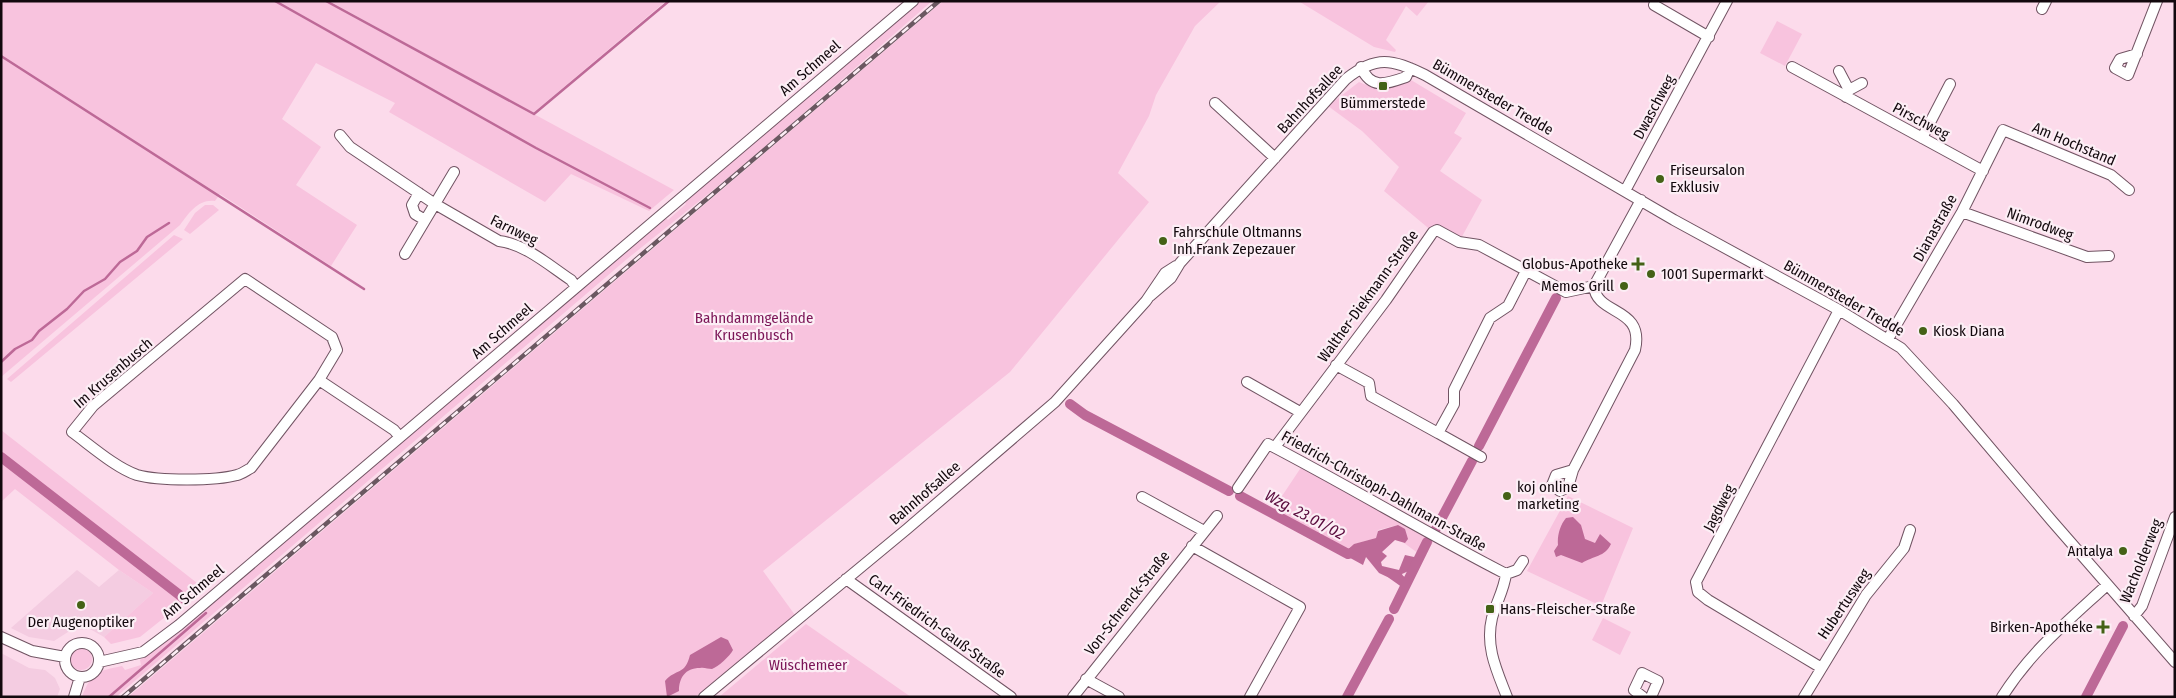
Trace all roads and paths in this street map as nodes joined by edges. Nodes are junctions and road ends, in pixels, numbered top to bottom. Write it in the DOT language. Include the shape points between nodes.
graph roads {
  1 [pos="913,1"];
  2 [pos="1727,1"];
  3 [pos="2157,1"];
  4 [pos="1654,5"];
  5 [pos="1709,37"];
  6 [pos="2136,54"];
  7 [pos="1365,66"];
  8 [pos="1792,67"];
  9 [pos="1410,68"];
  10 [pos="1839,71"];
  11 [pos="1862,83"];
  12 [pos="1950,84"];
  13 [pos="1848,93"];
  14 [pos="1215,103"];
  15 [pos="2004,130"];
  16 [pos="340,136"];
  17 [pos="1922,138"];
  18 [pos="1276,158"];
  19 [pos="1983,171"];
  20 [pos="454,172"];
  21 [pos="2129,190"];
  22 [pos="1625,191"];
  23 [pos="419,193"];
  24 [pos="1641,200"];
  25 [pos="435,204"];
  26 [pos="1962,212"];
  27 [pos="425,220"];
  28 [pos="405,254"];
  29 [pos="2108,256"];
  30 [pos="1526,271"];
  31 [pos="1594,286"];
  32 [pos="576,287"];
  33 [pos="1839,310"];
  34 [pos="1888,339"];
  35 [pos="1336,365"];
  36 [pos="319,380"];
  37 [pos="1247,382"];
  38 [pos="1300,412"];
  39 [pos="1438,433"];
  40 [pos="399,436"];
  41 [pos="1275,447"];
  42 [pos="1481,457"];
  43 [pos="1573,470"];
  44 [pos="1238,488"];
  45 [pos="1142,497"];
  46 [pos="1217,516"];
  47 [pos="2175,517"];
  48 [pos="1910,530"];
  49 [pos="1204,531"];
  50 [pos="1192,546"];
  51 [pos="1523,561"];
  52 [pos="1506,574"];
  53 [pos="846,579"];
  54 [pos="2107,585"];
  55 [pos="2134,616"];
  56 [pos="1,637"];
  57 [pos="65,657"];
  58 [pos="99,662"];
  59 [pos="2175,662"];
  60 [pos="1820,667"];
  61 [pos="80,677"];
  62 [pos="1086,679"];
  63 [pos="74,697"];
  64 [pos="704,697"];
  65 [pos="1011,697"];
  66 [pos="1073,697"];
  67 [pos="1119,697"];
  68 [pos="1250,697"];
  69 [pos="1507,697"];
  70 [pos="1643,697"];
  71 [pos="1651,697"];
  72 [pos="1804,697"];
  73 [pos="2002,697"];
  1 -- 32 [label="street, Am Schmeel"];
  2 -- 5 [label="street, Dwaschweg"];
  3 -- 6 [label="street"];
  4 -- 5 [label="street"];
  5 -- 22 [label="street, Dwaschweg"];
  7 -- 9 [label="street, Bümmersteder Tredde" via="1390,62"];
  7 -- 9 [label="street, Bümmersteder Tredde" via="1365,77 1371,82 1387,83 1406,77"];
  7 -- 18 [label="street, Bahnhofsallee" via="1346,79"];
  8 -- 13 [label="street, Pirschweg"];
  9 -- 22 [label="street, Bümmersteder Tredde"];
  10 -- 13 [label="street"];
  11 -- 13 [label="street"];
  12 -- 17 [label="street"];
  13 -- 17 [label="street, Pirschweg"];
  14 -- 18 [label="street"];
  15 -- 19 [label="street, Dianastraße"];
  15 -- 21 [label="street, Am Hochstand" via="2111,175"];
  16 -- 23 [label="street, Farnweg" via="350,147"];
  17 -- 19 [label="street, Pirschweg"];
  18 -- 53 [label="street, Bahnhofsallee" via="1180,263 1166,273 1150,296 1055,402"];
  19 -- 26 [label="street, Dianastraße"];
  20 -- 25 [label="street"];
  22 -- 24 [label="street, Bümmersteder Tredde"];
  23 -- 25 [label="street, Farnweg"];
  23 -- 27 [label="street" via="412,205 415,214"];
  24 -- 31 [label="street"];
  24 -- 33 [label="street, Bümmersteder Tredde"];
  25 -- 27 [label="street"];
  25 -- 32 [label="street, Farnweg" via="500,241 522,248 571,280"];
  26 -- 29 [label="street, Nimrodweg" via="2087,258"];
  26 -- 34 [label="street, Dianastraße"];
  27 -- 28 [label="street"];
  30 -- 31 [label="street, Walther-Diekmann-Straße" via="1566,292"];
  30 -- 35 [label="street, Walther-Diekmann-Straße" via="1479,245 1459,242 1438,230 1433,232"];
  30 -- 39 [label="street" via="1508,306 1490,318 1454,390 1454,404"];
  31 -- 43 [label="street" via="1597,297 1630,320 1637,341 1625,372"];
  32 -- 40 [label="street, Am Schmeel"];
  33 -- 34 [label="street, Bümmersteder Tredde"];
  33 -- 60 [label="street, Jagdweg" via="1696,582 1698,592 1708,600"];
  34 -- 54 [label="street, Bümmersteder Tredde" via="1919,365"];
  35 -- 38 [label="street, Walther-Diekmann-Straße"];
  35 -- 39 [label="street" via="1369,383 1371,396"];
  36 -- 36 [label="street, Im Krusenbusch" via="336,354 336,343 332,337 245,279 93,406 72,432 136,475 204,479 238,475 258,461"];
  36 -- 40 [label="street"];
  37 -- 38 [label="street"];
  38 -- 41 [label="street, Walther-Diekmann-Straße"];
  39 -- 42 [label="street"];
  40 -- 58 [label="street, Am Schmeel" via="151,647 135,655"];
  41 -- 44 [label="street, Friedrich-Christoph-Dahlmann-Straße" via="1268,444"];
  41 -- 52 [label="street, Friedrich-Christoph-Dahlmann-Straße"];
  45 -- 49 [label="street"];
  46 -- 49 [label="street, Von-Schrenck-Straße"];
  47 -- 55 [label="street, Wacholderweg" via="2142,606"];
  48 -- 60 [label="street, Hubertusweg" via="1904,548 1866,595"];
  49 -- 50 [label="street, Von-Schrenck-Straße"];
  50 -- 62 [label="street, Von-Schrenck-Straße"];
  50 -- 68 [label="street, Von-Schrenck-Straße" via="1300,607"];
  51 -- 52 [label="street" via="1517,570"];
  52 -- 69 [label="street" via="1488,640"];
  53 -- 64 [label="street, Bahnhofsallee"];
  53 -- 65 [label="street, Carl-Friedrich-Gauß-Straße"];
  54 -- 55 [label="street, Bümmersteder Tredde"];
  54 -- 73 [label="street" via="2040,646"];
  55 -- 59 [label="street, Bümmersteder Tredde"];
  56 -- 57 [label="street" via="32,651"];
  57 -- 58 [label="street" via="73,645 84,643 95,649"];
  57 -- 61 [label="street" via="69,672"];
  58 -- 61 [label="street, Am Schmeel" via="90,675"];
  60 -- 72 [label="street, Hubertusweg"];
  61 -- 63 [label="street"];
  62 -- 66 [label="street, Von-Schrenck-Straße"];
  62 -- 67 [label="street, Von-Schrenck-Straße"];
  70 -- 71 [label="street" via="1634,690 1642,674 1658,681"];
}
